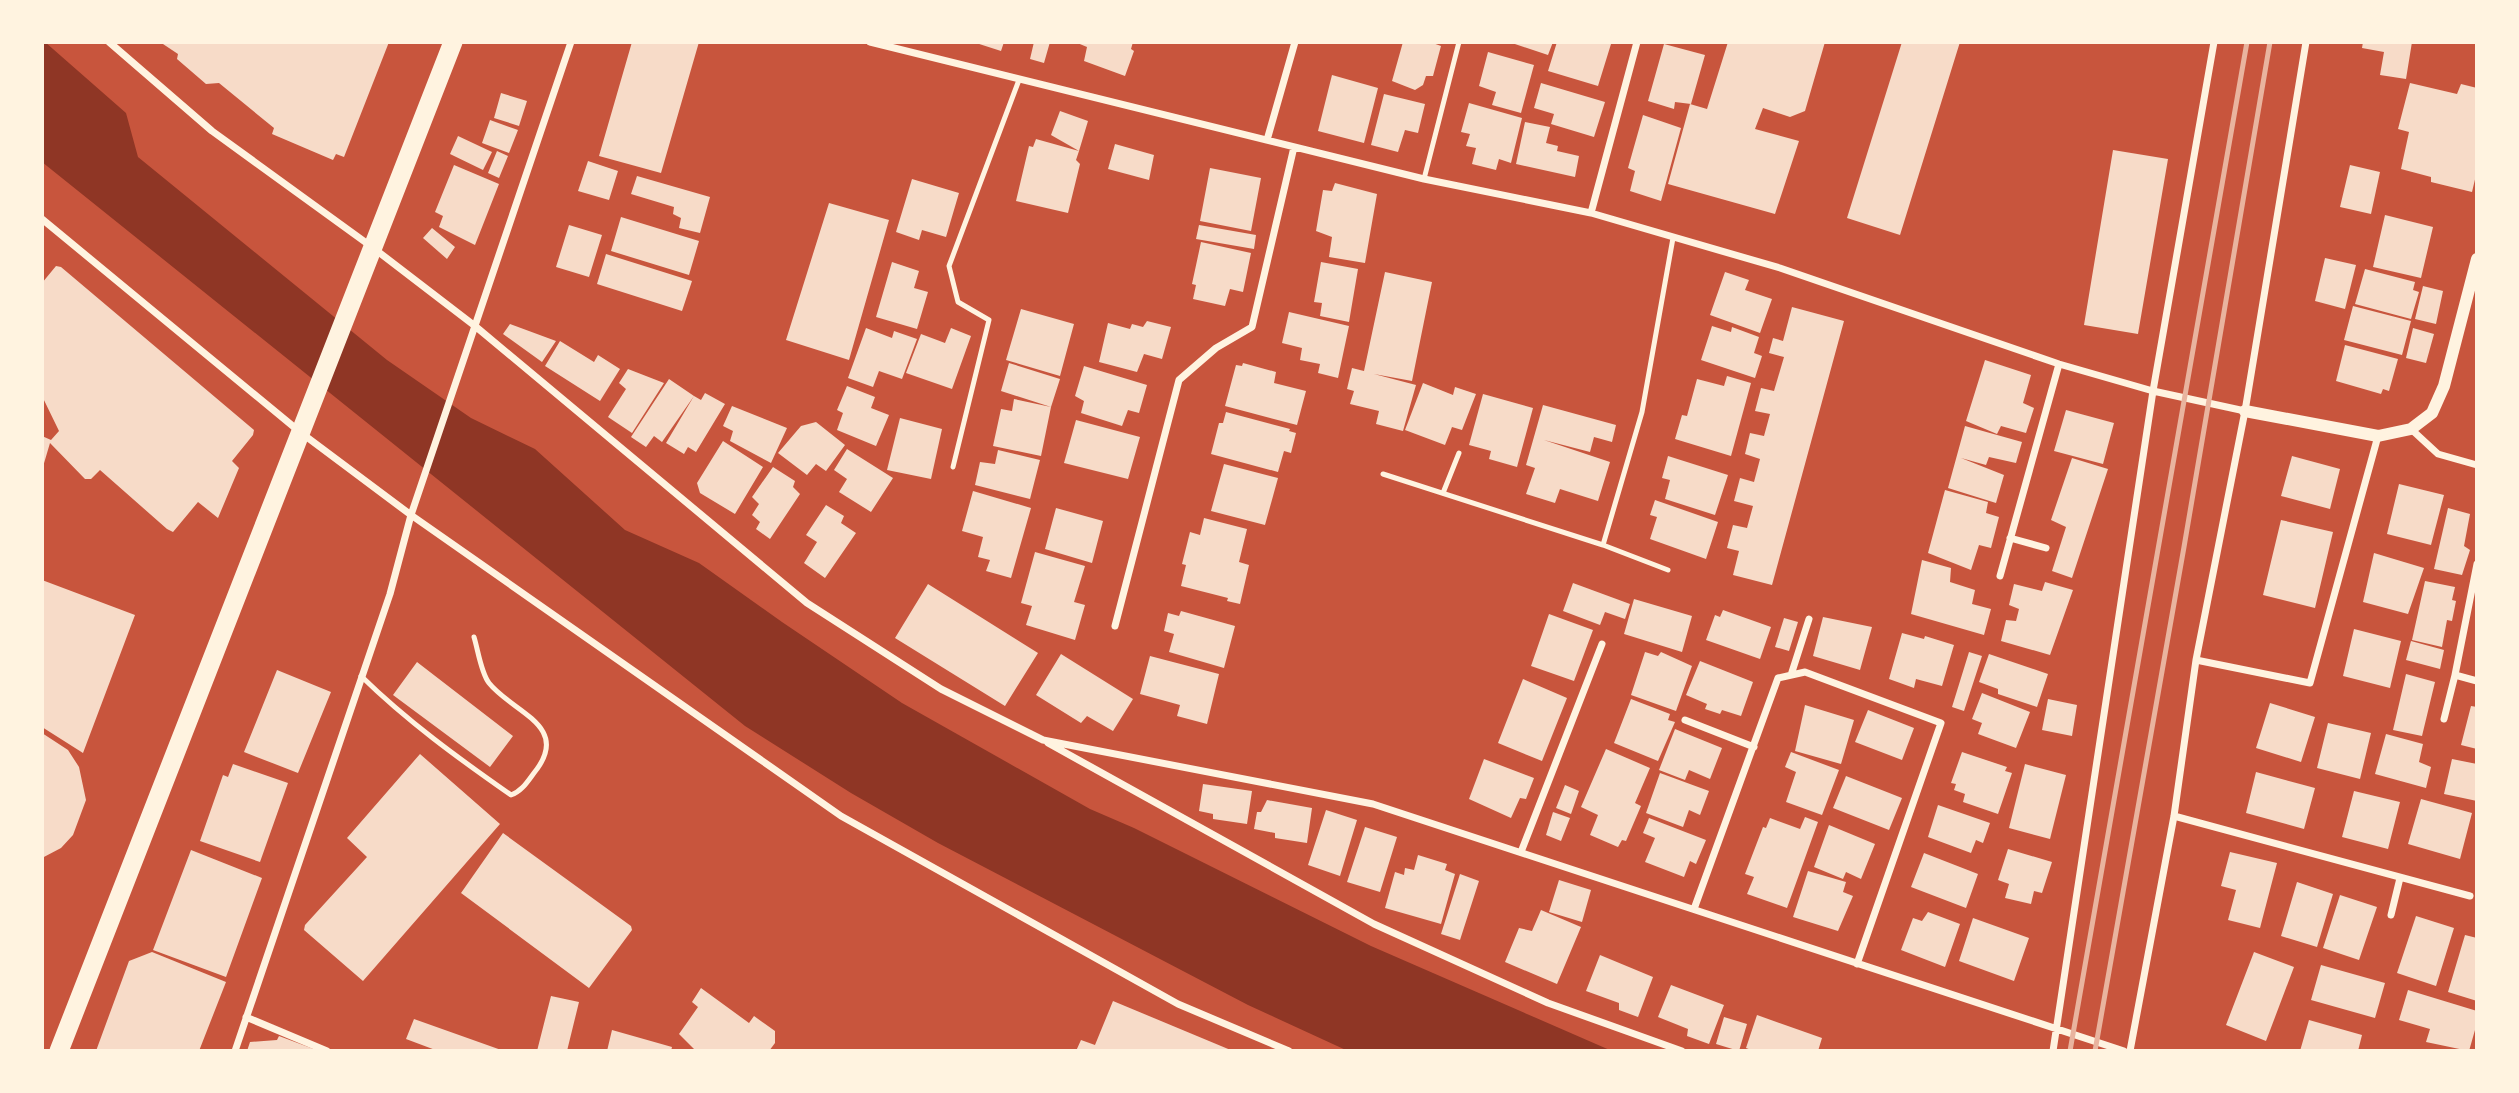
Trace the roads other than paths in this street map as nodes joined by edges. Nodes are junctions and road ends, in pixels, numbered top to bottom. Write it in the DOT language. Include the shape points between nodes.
graph roads {
  1 [pos="108,42"];
  2 [pos="453,42"];
  3 [pos="571,42"];
  4 [pos="870,42"];
  5 [pos="1295,42"];
  6 [pos="1459,42"];
  7 [pos="1637,42"];
  8 [pos="2214,42"];
  9 [pos="2306,42"];
  10 [pos="1019,80"];
  11 [pos="1267,140"];
  12 [pos="1294,147"];
  13 [pos="1424,179"];
  14 [pos="1591,213"];
  15 [pos="42,219"];
  16 [pos="1673,238"];
  17 [pos="372,247"];
  18 [pos="2477,259"];
  19 [pos="475,326"];
  20 [pos="2059,364"];
  21 [pos="2153,391"];
  22 [pos="2245,411"];
  23 [pos="2411,429"];
  24 [pos="300,432"];
  25 [pos="2378,436"];
  26 [pos="1459,453"];
  27 [pos="2477,465"];
  28 [pos="953,467"];
  29 [pos="1383,474"];
  30 [pos="1443,494"];
  31 [pos="411,515"];
  32 [pos="2010,538"];
  33 [pos="1603,544"];
  34 [pos="2046,548"];
  35 [pos="2477,564"];
  36 [pos="1668,570"];
  37 [pos="2000,576"];
  38 [pos="1809,619"];
  39 [pos="1115,626"];
  40 [pos="474,637"];
  41 [pos="1602,644"];
  42 [pos="2196,660"];
  43 [pos="2455,675"];
  44 [pos="361,676"];
  45 [pos="1791,676"];
  46 [pos="2477,681"];
  47 [pos="2444,719"];
  48 [pos="1685,720"];
  49 [pos="1043,740"];
  50 [pos="1754,747"];
  51 [pos="2174,816"];
  52 [pos="1521,852"];
  53 [pos="2400,878"];
  54 [pos="2470,897"];
  55 [pos="1694,909"];
  56 [pos="2392,915"];
  57 [pos="1857,964"];
  58 [pos="246,1017"];
  59 [pos="2057,1029"];
  60 [pos="59,1051"];
  61 [pos="235,1051"];
  62 [pos="327,1051"];
  63 [pos="1289,1051"];
  64 [pos="1682,1051"];
  65 [pos="2053,1051"];
  66 [pos="2124,1051"];
  67 [pos="2130,1051"];
  1 -- 17 [label="street" via="212,131"];
  2 -- 17 [label="highway"];
  3 -- 19 [label="street"];
  4 -- 10 [label="street"];
  5 -- 11 [label="street"];
  6 -- 13 [label="lane"];
  7 -- 14 [label="street"];
  8 -- 21 [label="street"];
  9 -- 22 [label="street"];
  10 -- 11 [label="street"];
  10 -- 28 [label="lane" via="949,266 958,302 989,320"];
  11 -- 12 [label="street"];
  12 -- 13 [label="street"];
  12 -- 39 [label="street" via="1252,327 1216,348 1179,380"];
  13 -- 14 [label="street"];
  14 -- 16 [label="street"];
  15 -- 24 [label="street"];
  16 -- 20 [label="street" via="1780,268"];
  16 -- 33 [label="lane" via="1642,412"];
  17 -- 19 [label="street"];
  17 -- 24 [label="highway"];
  18 -- 23 [label="street" via="2444,386 2432,413"];
  19 -- 31 [label="street"];
  19 -- 49 [label="street" via="807,603 941,689"];
  20 -- 21 [label="street"];
  20 -- 32 [label="street"];
  21 -- 22 [label="street"];
  21 -- 59 [label="street"];
  22 -- 25 [label="street"];
  22 -- 42 [label="street"];
  23 -- 25 [label="street"];
  23 -- 27 [label="street" via="2438,454"];
  24 -- 31 [label="street"];
  24 -- 60 [label="highway"];
  25 -- 42 [label="street" via="2310,683"];
  26 -- 30 [label="lane"];
  29 -- 30 [label="lane"];
  30 -- 33 [label="lane"];
  31 -- 44 [label="street"];
  31 -- 63 [label="street" via="841,816 1178,1004"];
  32 -- 34 [label="street"];
  32 -- 37 [label="street"];
  33 -- 36 [label="lane"];
  35 -- 43 [label="street"];
  38 -- 45 [label="street"];
  40 -- 44 [label="lane" via="488,682 544,730 548,743 544,758 519,792 511,795 441,746"];
  41 -- 52 [label="street"];
  42 -- 51 [label="street"];
  43 -- 46 [label="street"];
  43 -- 47 [label="street"];
  44 -- 58 [label="street"];
  45 -- 50 [label="street" via="1778,678"];
  45 -- 57 [label="street" via="1805,672 1941,723"];
  48 -- 50 [label="street"];
  49 -- 52 [label="street" via="1373,804"];
  49 -- 64 [label="street" via="1374,924 1548,1003"];
  50 -- 55 [label="street"];
  51 -- 53 [label="street"];
  51 -- 67 [label="street"];
  52 -- 55 [label="street"];
  53 -- 54 [label="street"];
  53 -- 56 [label="street"];
  55 -- 57 [label="street"];
  57 -- 59 [label="street"];
  58 -- 61 [label="street"];
  58 -- 62 [label="street"];
  59 -- 65 [label="street"];
  59 -- 66 [label="street"];
}
